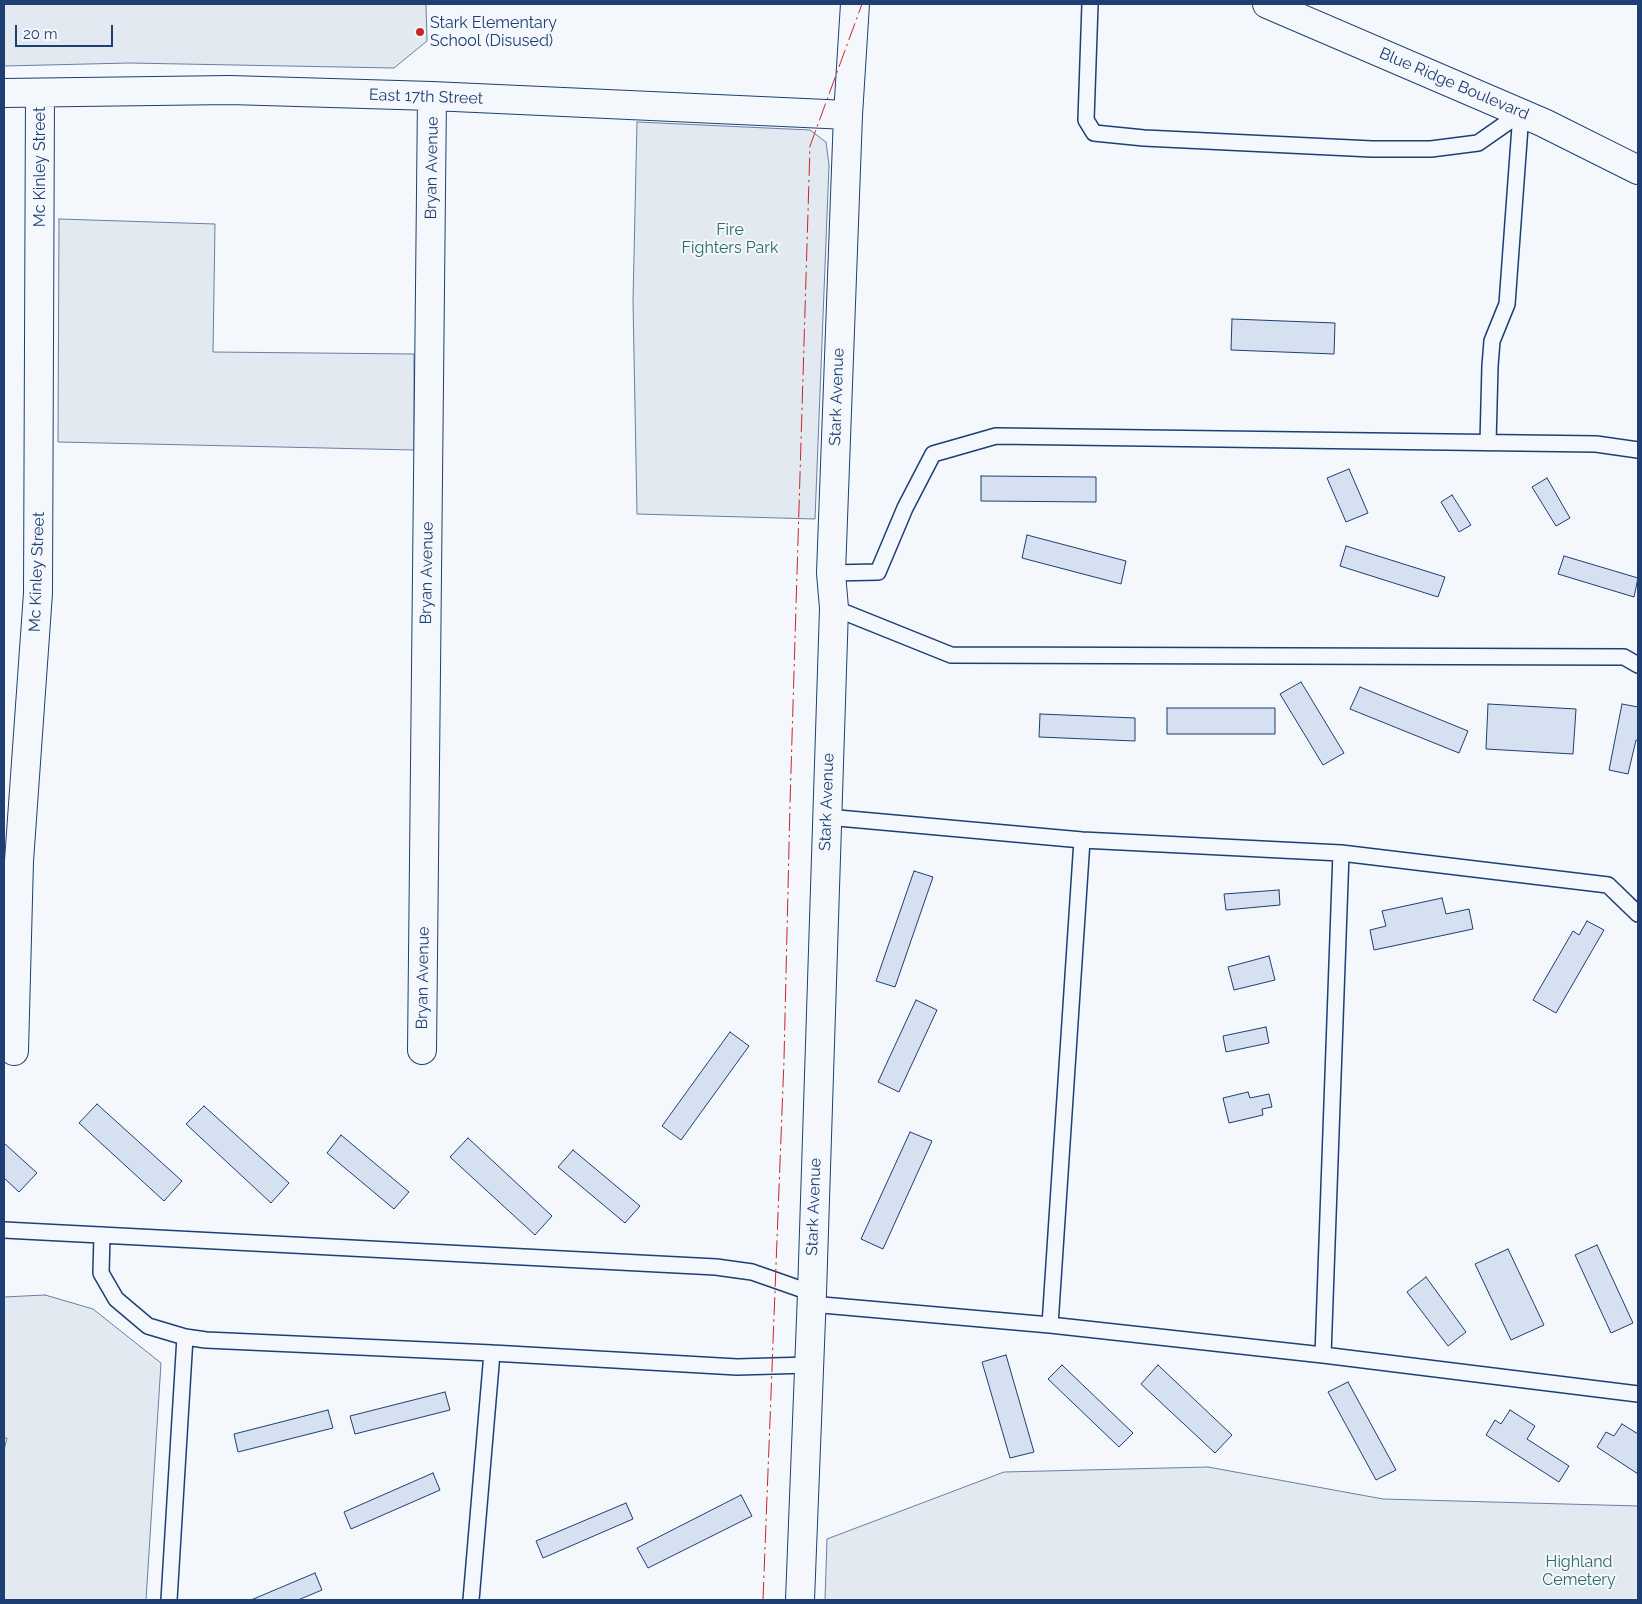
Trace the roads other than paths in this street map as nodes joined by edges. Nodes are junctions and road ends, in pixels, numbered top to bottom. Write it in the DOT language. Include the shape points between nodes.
graph roads {
  1 [pos="855,4"];
  2 [pos="1090,4"];
  3 [pos="1267,4"];
  4 [pos="4,93"];
  5 [pos="40,93"];
  6 [pos="432,96"];
  7 [pos="1521,113"];
  8 [pos="848,116"];
  9 [pos="1638,170"];
  10 [pos="1488,443"];
  11 [pos="1638,450"];
  12 [pos="831,573"];
  13 [pos="834,608"];
  14 [pos="1638,665"];
  15 [pos="827,818"];
  16 [pos="1082,840"];
  17 [pos="1341,853"];
  18 [pos="1638,914"];
  19 [pos="422,1050"];
  20 [pos="14,1051"];
  21 [pos="4,1230"];
  22 [pos="102,1235"];
  23 [pos="811,1299"];
  24 [pos="1050,1325"];
  25 [pos="185,1337"];
  26 [pos="492,1353"];
  27 [pos="1323,1355"];
  28 [pos="809,1365"];
  29 [pos="1638,1394"];
  30 [pos="169,1600"];
  31 [pos="471,1600"];
  32 [pos="800,1600"];
  1 -- 8 [label="street, Stark Avenue"];
  2 -- 7 [label="lane" via="1086,120 1094,133 1372,149 1431,149 1478,143"];
  3 -- 7 [label="street, Blue Ridge Boulevard"];
  4 -- 5 [label="street, East 17th Street"];
  5 -- 6 [label="street, East 17th Street" via="230,90"];
  5 -- 20 [label="street, Mc Kinley Street" via="38,593 19,861"];
  6 -- 8 [label="street, East 17th Street"];
  6 -- 19 [label="street, Bryan Avenue"];
  7 -- 9 [label="street, Blue Ridge Boulevard"];
  7 -- 10 [label="lane" via="1507,304 1492,341"];
  8 -- 12 [label="street, Stark Avenue"];
  10 -- 11 [label="lane" via="1596,444"];
  10 -- 12 [label="lane" via="996,436 933,454 878,572"];
  12 -- 13 [label="street, Stark Avenue"];
  13 -- 14 [label="lane" via="951,655 1624,657"];
  13 -- 15 [label="street, Stark Avenue"];
  15 -- 16 [label="lane"];
  15 -- 23 [label="street, Stark Avenue"];
  16 -- 17 [label="lane"];
  16 -- 24 [label="lane"];
  17 -- 18 [label="lane" via="1608,885"];
  17 -- 27 [label="lane"];
  21 -- 22 [label="lane"];
  22 -- 23 [label="lane" via="716,1267 752,1272"];
  22 -- 25 [label="lane" via="101,1273 116,1299 148,1326"];
  23 -- 24 [label="lane"];
  23 -- 28 [label="street, Stark Avenue"];
  24 -- 27 [label="lane"];
  25 -- 26 [label="lane"];
  25 -- 30 [label="lane"];
  26 -- 28 [label="lane" via="737,1367"];
  26 -- 31 [label="lane"];
  27 -- 29 [label="lane"];
  28 -- 32 [label="street, Stark Avenue"];
}
